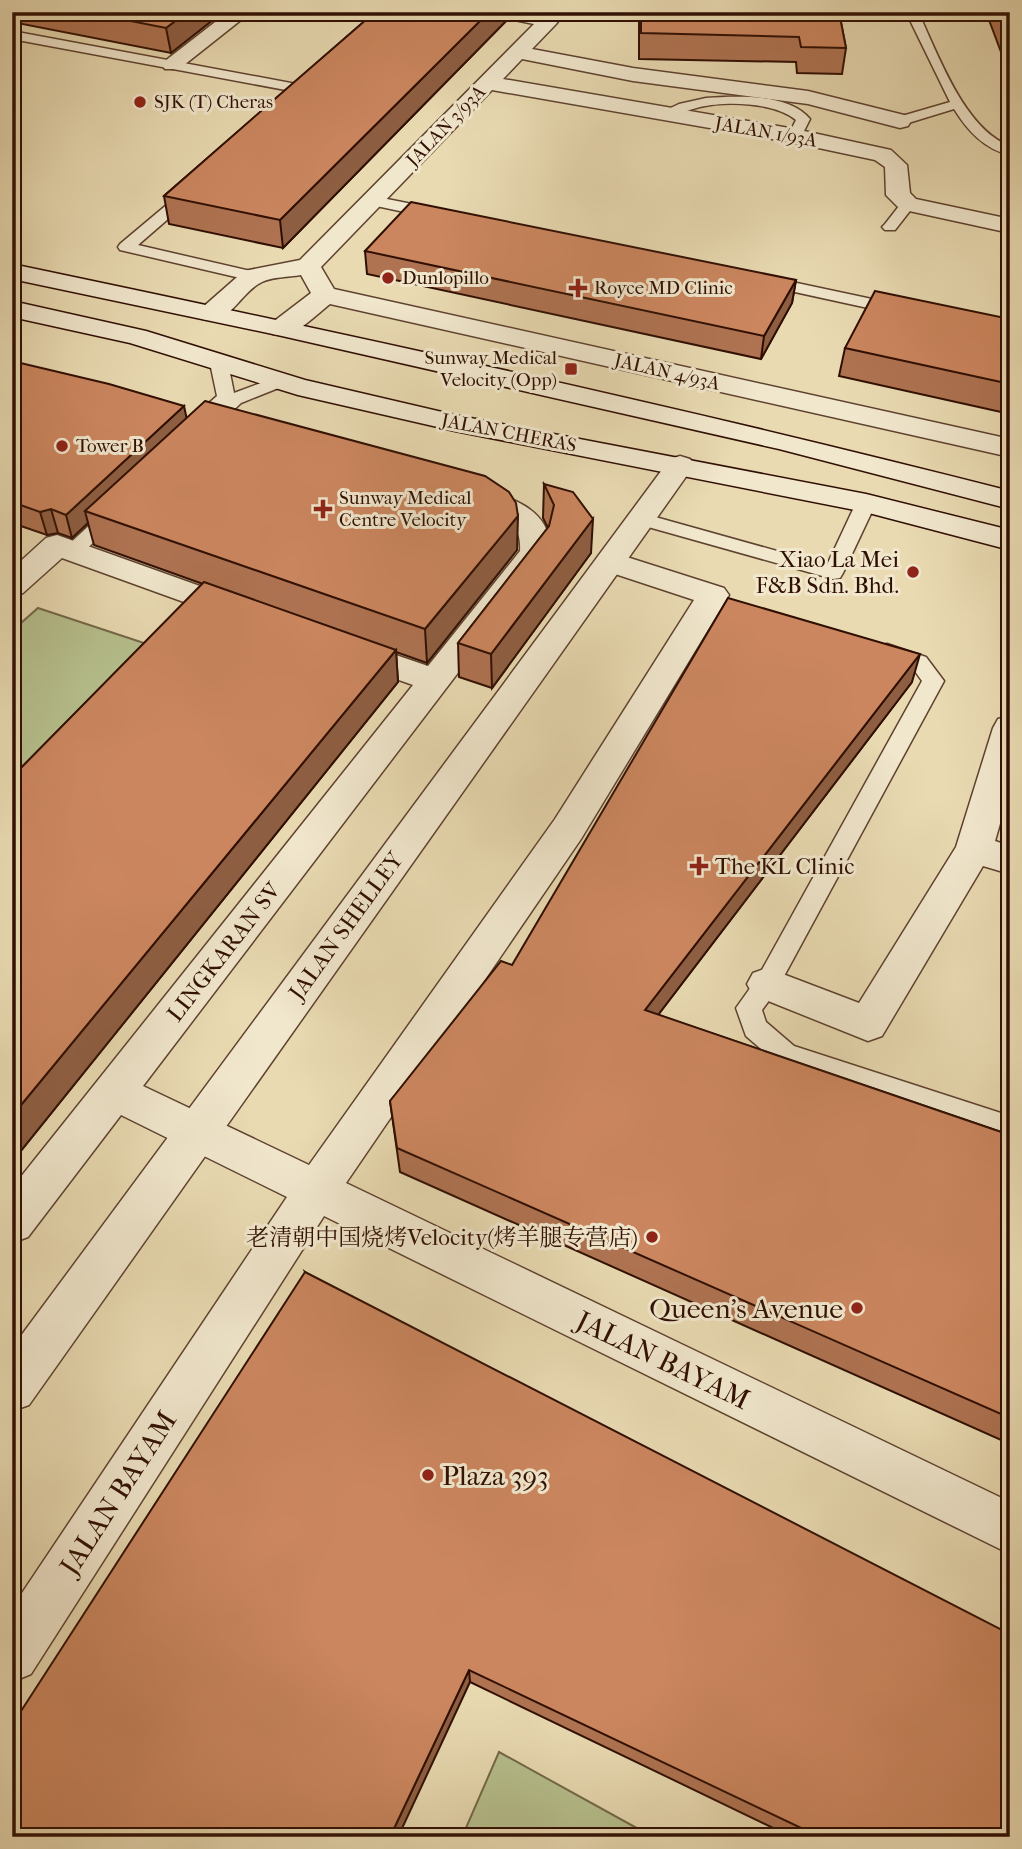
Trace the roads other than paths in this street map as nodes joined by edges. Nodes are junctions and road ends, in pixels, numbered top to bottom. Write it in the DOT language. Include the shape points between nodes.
graph roads {
  1 [pos="241,12"];
  2 [pos="502,12"];
  3 [pos="912,12"];
  4 [pos="553,16"];
  5 [pos="12,36"];
  6 [pos="518,52"];
  7 [pos="172,65"];
  8 [pos="487,83"];
  9 [pos="307,90"];
  10 [pos="956,104"];
  11 [pos="900,121"];
  12 [pos="1010,151"];
  13 [pos="206,178"];
  14 [pos="372,201"];
  15 [pos="908,204"];
  16 [pos="453,218"];
  17 [pos="1010,226"];
  18 [pos="890,227"];
  19 [pos="308,266"];
  20 [pos="12,271"];
  21 [pos="253,276"];
  22 [pos="752,279"];
  23 [pos="325,295"];
  24 [pos="12,309"];
  25 [pos="212,313"];
  26 [pos="915,313"];
  27 [pos="282,328"];
  28 [pos="219,363"];
  29 [pos="280,382"];
  30 [pos="783,441"];
  31 [pos="1010,448"];
  32 [pos="680,465"];
  33 [pos="438,486"];
  34 [pos="132,496"];
  35 [pos="1010,500"];
  36 [pos="866,503"];
  37 [pos="641,519"];
  38 [pos="1010,540"];
  39 [pos="72,551"];
  40 [pos="26,557"];
  41 [pos="611,562"];
  42 [pos="12,586"];
  43 [pos="267,621"];
  44 [pos="319,639"];
  45 [pos="867,645"];
  46 [pos="436,681"];
  47 [pos="1010,728"];
  48 [pos="992,855"];
  49 [pos="767,984"];
  50 [pos="115,1092"];
  51 [pos="1010,1128"];
  52 [pos="197,1132"];
  53 [pos="316,1191"];
  54 [pos="12,1223"];
  55 [pos="12,1388"];
  56 [pos="1010,1529"];
  57 [pos="12,1654"];
  1 -- 7 [label="street"];
  2 -- 4 [label="street, JALAN 3/93A"];
  3 -- 10 [label="lane"];
  4 -- 6 [label="street, JALAN 3/93A"];
  5 -- 7 [label="lane"];
  6 -- 8 [label="street, JALAN 3/93A"];
  6 -- 11 [label="street" via="645,76 859,106"];
  7 -- 9 [label="lane"];
  8 -- 14 [label="street, JALAN 3/93A"];
  8 -- 15 [label="street, JALAN 1/93A" via="883,155 896,165 898,195"];
  10 -- 11 [label="lane"];
  10 -- 12 [label="lane" via="988,142"];
  13 -- 21 [label="lane" via="126,247"];
  14 -- 16 [label="lane"];
  14 -- 19 [label="street, JALAN 3/93A"];
  15 -- 17 [label="street"];
  15 -- 18 [label="lane"];
  19 -- 21 [label="street"];
  19 -- 23 [label="street"];
  20 -- 25 [label="street"];
  21 -- 25 [label="street"];
  22 -- 26 [label="lane"];
  23 -- 27 [label="street"];
  23 -- 31 [label="street, JALAN 4/93A"];
  24 -- 28 [label="street, JALAN CHERAS" via="137,337"];
  25 -- 27 [label="street"];
  27 -- 30 [label="street"];
  27 -- 32 [label="street" via="331,360 604,420 645,439"];
  28 -- 29 [label="street, JALAN CHERAS"];
  28 -- 29 [label="lane" via="226,397 203,425 235,399"];
  29 -- 32 [label="street, JALAN CHERAS" via="455,423"];
  30 -- 32 [label="street" via="724,439"];
  30 -- 35 [label="street"];
  32 -- 36 [label="street, JALAN CHERAS"];
  32 -- 37 [label="street, JALAN SHELLEY"];
  33 -- 46 [label="street, LINGKARAN SV" via="511,509 533,530 536,545"];
  34 -- 39 [label="lane"];
  36 -- 37 [label="lane" via="833,573"];
  36 -- 38 [label="street, JALAN CHERAS"];
  37 -- 41 [label="street, JALAN SHELLEY"];
  39 -- 40 [label="street" via="57,545"];
  39 -- 43 [label="street"];
  40 -- 42 [label="street"];
  41 -- 52 [label="street, JALAN SHELLEY"];
  41 -- 53 [label="street" via="726,599"];
  44 -- 46 [label="street"];
  45 -- 49 [label="lane" via="919,662 933,681"];
  46 -- 50 [label="street, LINGKARAN SV"];
  47 -- 48 [label="street"];
  48 -- 49 [label="street" via="868,1024"];
  49 -- 51 [label="lane" via="749,1008 755,1028 785,1054"];
  50 -- 52 [label="street, JALAN BAYAM"];
  50 -- 54 [label="street, LINGKARAN SV"];
  52 -- 53 [label="street, JALAN BAYAM"];
  52 -- 55 [label="street, JALAN SHELLEY"];
  53 -- 56 [label="street, JALAN BAYAM"];
  53 -- 57 [label="street, JALAN BAYAM"];
}
